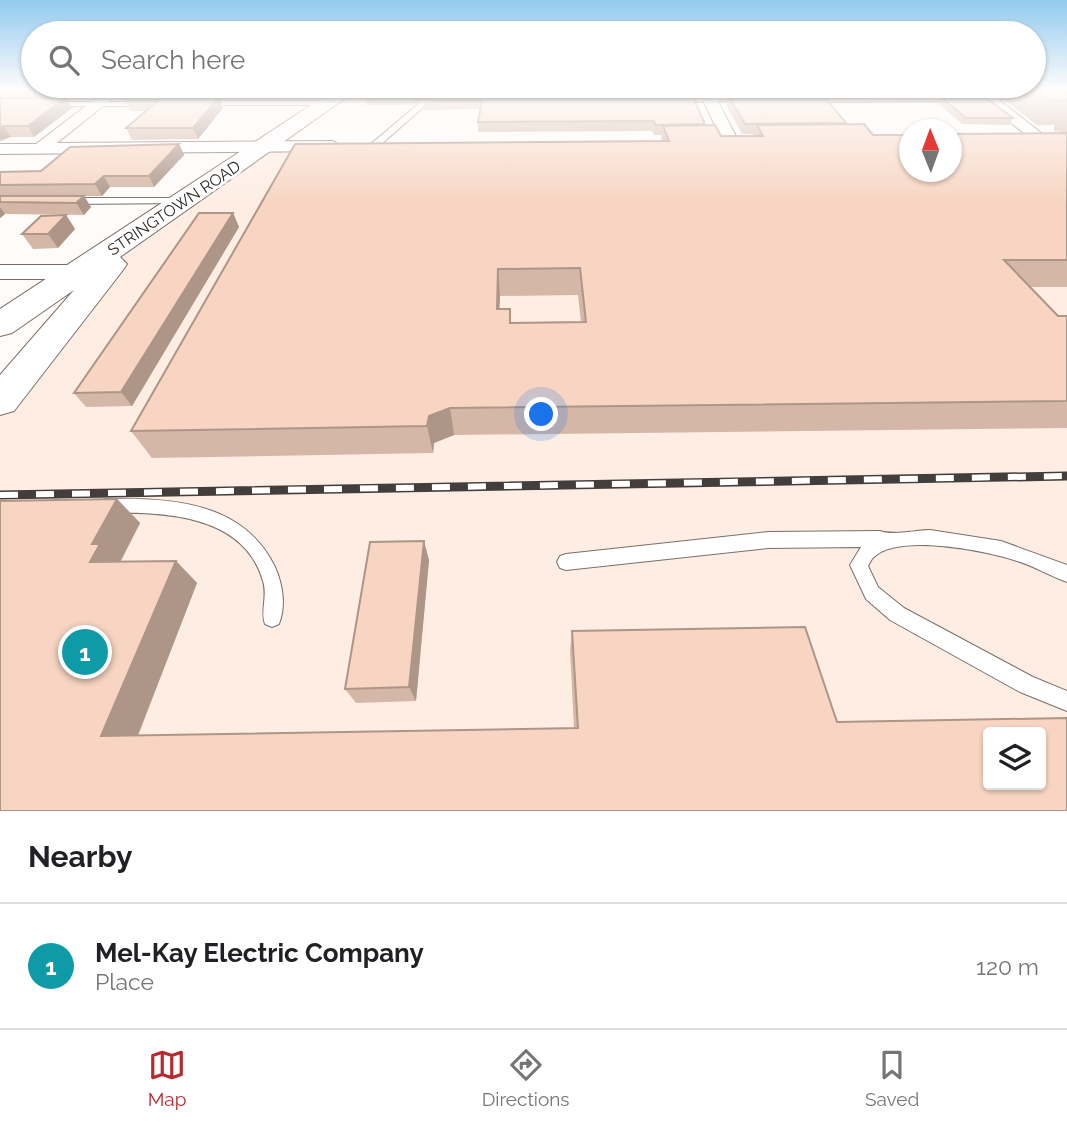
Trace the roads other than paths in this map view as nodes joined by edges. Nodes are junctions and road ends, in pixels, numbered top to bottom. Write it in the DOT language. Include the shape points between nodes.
graph roads {
  1 [pos="67,128"];
  2 [pos="291,128"];
  3 [pos="387,128"];
  4 [pos="724,128"];
  5 [pos="1031,128"];
  6 [pos="1015,139"];
  7 [pos="731,142"];
  8 [pos="361,145"];
  9 [pos="402,145"];
  10 [pos="264,146"];
  11 [pos="41,148"];
  12 [pos="0,149"];
  13 [pos="53,201"];
  14 [pos="184,201"];
  15 [pos="138,232"];
  16 [pos="0,272"];
  17 [pos="79,272"];
  18 [pos="0,326"];
  19 [pos="0,401"];
  20 [pos="90,507"];
  21 [pos="899,539"];
  22 [pos="565,562"];
  23 [pos="1067,574"];
  24 [pos="272,618"];
  25 [pos="1067,701"];
  1 -- 11 [label="street"];
  2 -- 10 [label="main road, STRINGTOWN ROAD"];
  3 -- 8 [label="lane"];
  4 -- 7 [label="street"];
  5 -- 6 [label="street" via="1047,139"];
  8 -- 9 [label="street"];
  8 -- 10 [label="street"];
  10 -- 11 [label="street"];
  10 -- 14 [label="main road, STRINGTOWN ROAD"];
  11 -- 12 [label="street"];
  13 -- 14 [label="lane"];
  14 -- 15 [label="main road, STRINGTOWN ROAD"];
  15 -- 17 [label="main road, STRINGTOWN ROAD"];
  15 -- 19 [label="main road"];
  16 -- 17 [label="street"];
  17 -- 18 [label="main road, STRINGTOWN ROAD"];
  20 -- 24 [label="lane" via="182,509 221,521 252,542 263,562 273,582"];
  21 -- 22 [label="lane" via="768,540"];
  21 -- 23 [label="lane" via="990,545"];
  21 -- 25 [label="lane" via="868,548 859,565 872,593 883,604 1027,685"];
}
